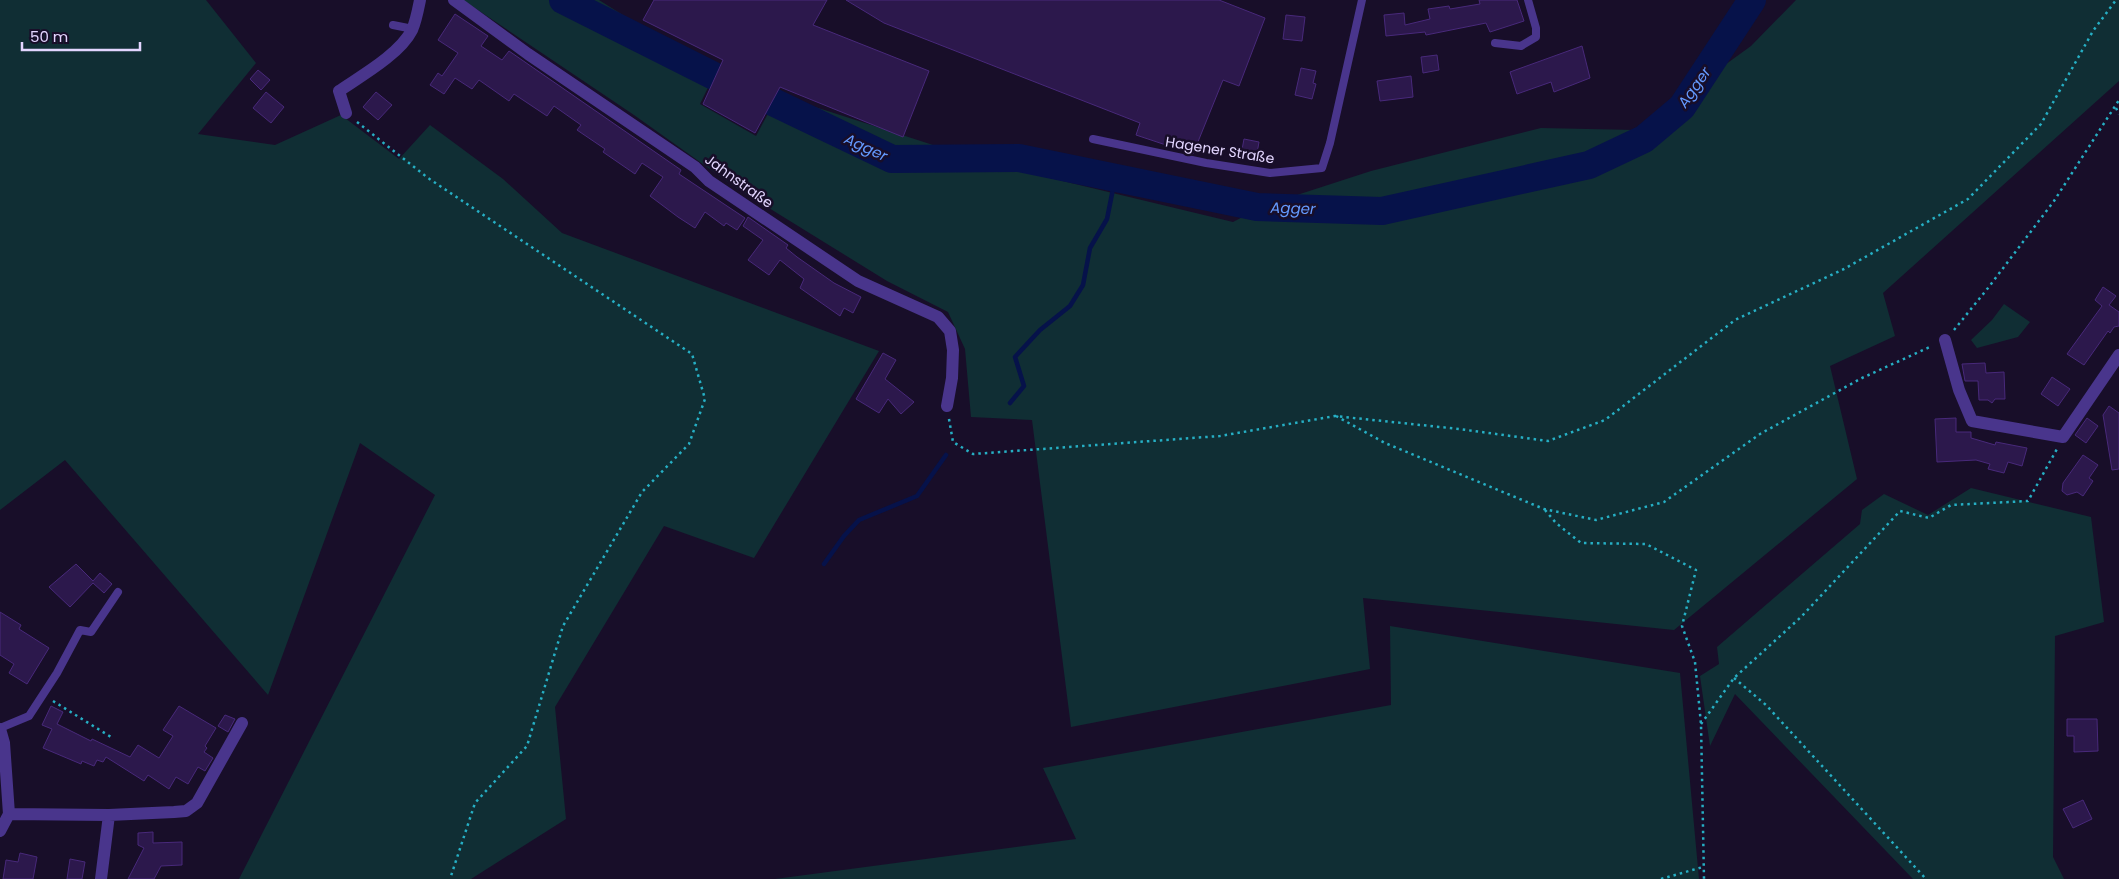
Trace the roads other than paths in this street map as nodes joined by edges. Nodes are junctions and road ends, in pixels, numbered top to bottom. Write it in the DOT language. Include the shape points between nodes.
graph roads {
  1 [pos="420,0"];
  2 [pos="454,0"];
  3 [pos="1362,0"];
  4 [pos="1528,0"];
  5 [pos="393,25"];
  6 [pos="413,29"];
  7 [pos="1495,43"];
  8 [pos="346,113"];
  9 [pos="1093,139"];
  10 [pos="1945,340"];
  11 [pos="2119,354"];
  12 [pos="947,406"];
  13 [pos="118,592"];
  14 [pos="242,723"];
  15 [pos="0,728"];
  16 [pos="9,814"];
  17 [pos="109,815"];
  18 [pos="0,831"];
  19 [pos="101,879"];
  1 -- 6 [label="street"];
  2 -- 12 [label="street, Jahnstraße" via="694,167 709,181 858,281 938,317 950,331 953,350"];
  3 -- 9 [label="lane, Hagener Straße" via="1322,168 1270,173"];
  4 -- 7 [label="lane" via="1536,37 1521,46"];
  5 -- 6 [label="lane"];
  6 -- 8 [label="street" via="396,50 339,91"];
  10 -- 11 [label="street" via="1959,390 1972,421 2064,437"];
  13 -- 15 [label="lane" via="91,632 80,630 29,716"];
  14 -- 17 [label="street" via="197,803 186,811"];
  15 -- 16 [label="street"];
  16 -- 17 [label="street"];
  16 -- 18 [label="street"];
  17 -- 19 [label="street"];
}
